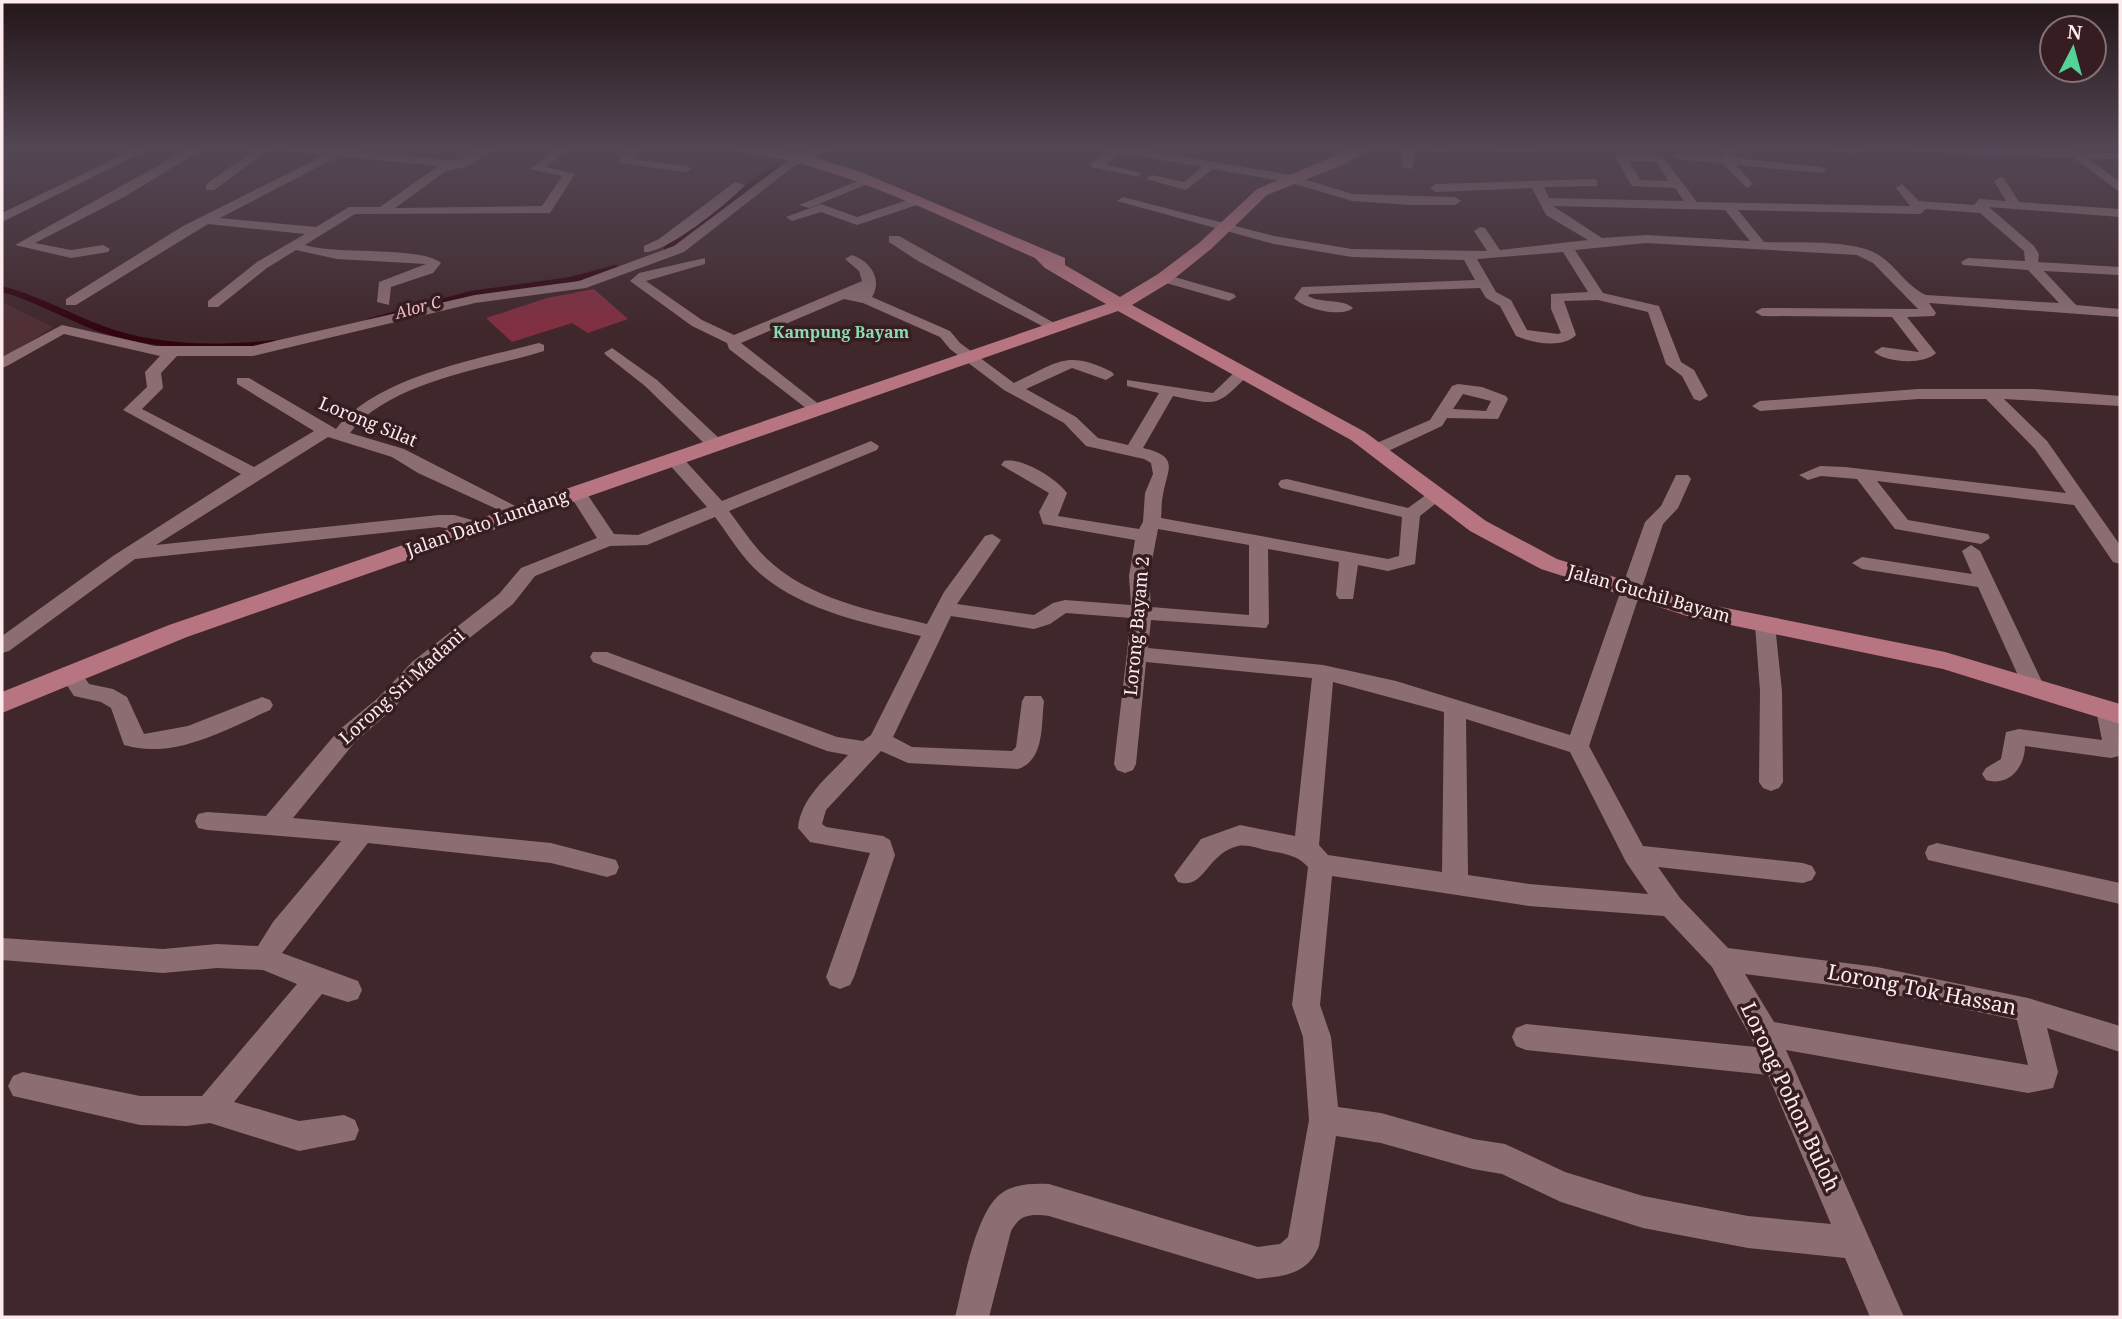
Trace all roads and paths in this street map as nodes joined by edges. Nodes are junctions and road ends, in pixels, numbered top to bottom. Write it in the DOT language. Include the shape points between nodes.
graph roads {
  1 [pos="1984,209"];
  2 [pos="19,210"];
  3 [pos="90,210"];
  4 [pos="226,210"];
  5 [pos="383,210"];
  6 [pos="542,210"];
  7 [pos="711,210"];
  8 [pos="730,210"];
  9 [pos="816,210"];
  10 [pos="825,210"];
  11 [pos="891,210"];
  12 [pos="940,210"];
  13 [pos="1156,210"];
  14 [pos="1242,210"];
  15 [pos="1550,210"];
  16 [pos="1732,210"];
  17 [pos="1870,210"];
  18 [pos="1919,210"];
  19 [pos="2088,210"];
  20 [pos="2120,212"];
  21 [pos="792,217"];
  22 [pos="2,218"];
  23 [pos="206,220"];
  24 [pos="1223,227"];
  25 [pos="316,231"];
  26 [pos="1480,231"];
  27 [pos="894,239"];
  28 [pos="1600,242"];
  29 [pos="294,245"];
  30 [pos="1761,246"];
  31 [pos="103,249"];
  32 [pos="1568,249"];
  33 [pos="1496,254"];
  34 [pos="1468,256"];
  35 [pos="852,260"];
  36 [pos="700,261"];
  37 [pos="1968,262"];
  38 [pos="2031,265"];
  39 [pos="2120,271"];
  40 [pos="1087,279"];
  41 [pos="494,282"];
  42 [pos="1153,282"];
  43 [pos="869,284"];
  44 [pos="1484,284"];
  45 [pos="840,294"];
  46 [pos="1598,296"];
  47 [pos="1915,296"];
  48 [pos="1229,297"];
  49 [pos="867,300"];
  50 [pos="71,302"];
  51 [pos="384,302"];
  52 [pos="213,304"];
  53 [pos="1129,305"];
  54 [pos="1346,308"];
  55 [pos="2073,310"];
  56 [pos="1762,312"];
  57 [pos="2120,313"];
  58 [pos="1897,314"];
  59 [pos="1085,315"];
  60 [pos="1049,324"];
  61 [pos="734,341"];
  62 [pos="538,348"];
  63 [pos="172,352"];
  64 [pos="1882,352"];
  65 [pos="612,353"];
  66 [pos="973,355"];
  67 [pos="2,363"];
  68 [pos="1234,368"];
  69 [pos="1106,375"];
  70 [pos="243,381"];
  71 [pos="1133,383"];
  72 [pos="1014,389"];
  73 [pos="1168,391"];
  74 [pos="1990,394"];
  75 [pos="1700,397"];
  76 [pos="2120,401"];
  77 [pos="1760,406"];
  78 [pos="817,409"];
  79 [pos="1443,413"];
  80 [pos="333,433"];
  81 [pos="716,445"];
  82 [pos="872,446"];
  83 [pos="1378,449"];
  84 [pos="1133,451"];
  85 [pos="674,459"];
  86 [pos="1010,465"];
  87 [pos="253,473"];
  88 [pos="1808,475"];
  89 [pos="1863,475"];
  90 [pos="1682,479"];
  91 [pos="1287,484"];
  92 [pos="577,492"];
  93 [pos="1436,496"];
  94 [pos="2079,500"];
  95 [pos="719,509"];
  96 [pos="519,512"];
  97 [pos="1411,514"];
  98 [pos="476,527"];
  99 [pos="1149,528"];
  100 [pos="608,540"];
  101 [pos="992,540"];
  102 [pos="1258,542"];
  103 [pos="128,554"];
  104 [pos="1349,558"];
  105 [pos="2120,558"];
  106 [pos="1862,563"];
  107 [pos="1985,582"];
  108 [pos="1630,592"];
  109 [pos="1346,595"];
  110 [pos="945,609"];
  111 [pos="1141,615"];
  112 [pos="1765,625"];
  113 [pos="934,632"];
  114 [pos="2,646"];
  115 [pos="1137,654"];
  116 [pos="600,657"];
  117 [pos="1323,672"];
  118 [pos="70,673"];
  119 [pos="2034,688"];
  120 [pos="1033,701"];
  121 [pos="2,703"];
  122 [pos="262,705"];
  123 [pos="1455,708"];
  124 [pos="2114,712"];
  125 [pos="873,745"];
  126 [pos="1578,746"];
  127 [pos="1125,764"];
  128 [pos="1994,774"];
  129 [pos="1771,782"];
  130 [pos="207,821"];
  131 [pos="274,825"];
  132 [pos="362,833"];
  133 [pos="1937,853"];
  134 [pos="1634,855"];
  135 [pos="1314,856"];
  136 [pos="607,867"];
  137 [pos="1803,873"];
  138 [pos="1187,875"];
  139 [pos="1455,883"];
  140 [pos="2120,894"];
  141 [pos="1671,906"];
  142 [pos="2,949"];
  143 [pos="265,958"];
  144 [pos="1721,960"];
  145 [pos="840,977"];
  146 [pos="317,980"];
  147 [pos="348,990"];
  148 [pos="2028,1010"];
  149 [pos="1766,1034"];
  150 [pos="1526,1037"];
  151 [pos="2120,1039"];
  152 [pos="1776,1062"];
  153 [pos="23,1086"];
  154 [pos="211,1109"];
  155 [pos="1324,1120"];
  156 [pos="344,1130"];
  157 [pos="1857,1243"];
  158 [pos="972,1317"];
  159 [pos="1886,1317"];
  1 -- 38 [label="street" via="2029,249"];
  2 -- 22 [label="street"];
  3 -- 31 [label="street" via="22,245 71,254"];
  4 -- 23 [label="street"];
  5 -- 6 [label="street"];
  5 -- 25 [label="street" via="347,211"];
  7 -- 41 [label="street" via="659,246 577,272"];
  8 -- 63 [label="street" via="679,249 590,282 467,300 272,349"];
  9 -- 21 [label="street"];
  10 -- 11 [label="street" via="858,221"];
  12 -- 40 [label="main road"];
  13 -- 24 [label="street"];
  14 -- 24 [label="main road"];
  15 -- 28 [label="street"];
  16 -- 30 [label="street"];
  17 -- 18 [label="street"];
  19 -- 20 [label="street"];
  23 -- 25 [label="street"];
  23 -- 50 [label="street"];
  24 -- 34 [label="street" via="1329,251"];
  24 -- 42 [label="main road" via="1205,246"];
  25 -- 29 [label="street"];
  26 -- 33 [label="street"];
  27 -- 60 [label="street"];
  28 -- 30 [label="street" via="1646,239"];
  28 -- 32 [label="street"];
  29 -- 51 [label="street" via="342,254 424,258 434,263 428,270 384,285"];
  29 -- 52 [label="street"];
  30 -- 47 [label="street" via="1873,254"];
  32 -- 33 [label="street"];
  32 -- 46 [label="street"];
  33 -- 34 [label="street"];
  34 -- 44 [label="street"];
  35 -- 43 [label="street" via="866,268"];
  36 -- 61 [label="street" via="644,275 637,281 697,323"];
  37 -- 38 [label="street"];
  38 -- 39 [label="street"];
  38 -- 55 [label="street"];
  40 -- 42 [label="main road" via="1119,288"];
  40 -- 53 [label="main road"];
  40 -- 59 [label="main road" via="1097,300"];
  42 -- 48 [label="street"];
  42 -- 53 [label="main road" via="1140,303"];
  43 -- 45 [label="street"];
  43 -- 49 [label="street"];
  44 -- 46 [label="street" via="1491,295 1506,303 1521,333 1531,337 1569,335 1556,298"];
  44 -- 54 [label="street" via="1302,293 1301,298 1310,303"];
  45 -- 49 [label="street, Lorong Bayam 2"];
  45 -- 61 [label="street"];
  46 -- 75 [label="street" via="1654,309 1674,363 1689,373"];
  47 -- 55 [label="street"];
  47 -- 58 [label="street" via="1928,313"];
  49 -- 66 [label="street, Lorong Bayam 2" via="945,334"];
  53 -- 59 [label="main road, Jalan Dato Lundang"];
  53 -- 59 [label="main road" via="1117,313"];
  53 -- 68 [label="main road, Jalan Guchil Bayam"];
  55 -- 57 [label="street"];
  56 -- 58 [label="street"];
  58 -- 64 [label="street" via="1927,356"];
  59 -- 60 [label="main road, Jalan Dato Lundang"];
  59 -- 66 [label="main road, Jalan Dato Lundang"];
  60 -- 66 [label="main road, Jalan Dato Lundang"];
  61 -- 78 [label="street" via="751,362"];
  62 -- 80 [label="street" via="399,392 355,415"];
  63 -- 67 [label="street" via="139,349 67,329"];
  63 -- 87 [label="street" via="153,372 155,387 131,410"];
  65 -- 81 [label="street"];
  66 -- 72 [label="street, Lorong Bayam 2"];
  66 -- 78 [label="main road, Jalan Dato Lundang"];
  68 -- 73 [label="street" via="1218,397"];
  68 -- 83 [label="main road, Jalan Guchil Bayam"];
  69 -- 72 [label="street" via="1070,363"];
  70 -- 80 [label="street, Lorong Silat"];
  71 -- 73 [label="street"];
  72 -- 84 [label="street, Lorong Bayam 2" via="1070,419 1092,442"];
  73 -- 84 [label="street"];
  74 -- 76 [label="street"];
  74 -- 77 [label="street" via="1918,394"];
  74 -- 94 [label="street" via="2041,445"];
  78 -- 81 [label="main road, Jalan Dato Lundang"];
  79 -- 83 [label="street" via="1436,423"];
  80 -- 87 [label="street"];
  80 -- 96 [label="street, Lorong Silat" via="398,453"];
  81 -- 85 [label="main road, Jalan Dato Lundang"];
  82 -- 95 [label="street"];
  83 -- 93 [label="main road, Jalan Guchil Bayam"];
  84 -- 99 [label="street, Lorong Bayam 2" via="1159,461 1162,474"];
  85 -- 92 [label="main road, Jalan Dato Lundang"];
  85 -- 95 [label="street"];
  86 -- 99 [label="street" via="1053,486 1058,493 1049,520"];
  87 -- 103 [label="street"];
  88 -- 89 [label="street" via="1821,471"];
  89 -- 94 [label="street"];
  89 -- 107 [label="street" via="1902,525 1976,545"];
  90 -- 108 [label="street" via="1667,512 1654,522"];
  91 -- 97 [label="street"];
  92 -- 96 [label="main road, Jalan Dato Lundang"];
  92 -- 100 [label="street"];
  93 -- 97 [label="street"];
  93 -- 108 [label="main road, Jalan Guchil Bayam" via="1518,550"];
  94 -- 105 [label="street"];
  95 -- 100 [label="street" via="640,541"];
  95 -- 113 [label="street" via="734,534 768,570 791,584 870,618"];
  96 -- 98 [label="main road, Jalan Dato Lundang"];
  97 -- 104 [label="street" via="1408,560 1388,565"];
  98 -- 103 [label="street" via="439,521"];
  98 -- 118 [label="main road, Jalan Dato Lundang"];
  99 -- 102 [label="street"];
  99 -- 111 [label="street, Lorong Bayam 2" via="1139,576"];
  100 -- 131 [label="street, Lorong Sri Madani" via="528,572 506,598 419,667 386,704 347,736"];
  101 -- 110 [label="street"];
  102 -- 104 [label="street"];
  102 -- 111 [label="street" via="1259,623"];
  103 -- 114 [label="street"];
  104 -- 109 [label="street"];
  106 -- 107 [label="street"];
  107 -- 119 [label="street"];
  108 -- 112 [label="main road, Jalan Guchil Bayam"];
  108 -- 126 [label="street"];
  110 -- 111 [label="street" via="1038,622 1061,606"];
  110 -- 113 [label="street"];
  111 -- 115 [label="street, Lorong Bayam 2"];
  112 -- 119 [label="main road, Jalan Guchil Bayam" via="1945,661"];
  112 -- 129 [label="street"];
  113 -- 125 [label="street"];
  115 -- 117 [label="street"];
  115 -- 127 [label="street, Lorong Bayam 2"];
  116 -- 125 [label="street" via="835,745"];
  117 -- 123 [label="street"];
  117 -- 135 [label="street"];
  118 -- 121 [label="main road, Jalan Dato Lundang"];
  118 -- 122 [label="street" via="82,691 118,699 128,714 132,739 143,745 161,743"];
  119 -- 124 [label="main road, Jalan Guchil Bayam"];
  120 -- 125 [label="street" via="1027,750 1018,760 908,755"];
  123 -- 126 [label="street"];
  123 -- 139 [label="street"];
  124 -- 128 [label="street" via="2114,746 2110,750 2014,738 2015,762"];
  125 -- 145 [label="street" via="811,816 810,828 819,835 874,843 883,855"];
  126 -- 134 [label="street, Lorong Pohon Buloh"];
  130 -- 131 [label="street"];
  131 -- 132 [label="street"];
  132 -- 136 [label="street" via="551,853"];
  132 -- 143 [label="street" via="282,930"];
  133 -- 140 [label="street"];
  134 -- 137 [label="street"];
  134 -- 141 [label="street, Lorong Pohon Buloh"];
  135 -- 138 [label="street" via="1240,835 1210,846"];
  135 -- 139 [label="street"];
  135 -- 155 [label="street" via="1306,1005 1317,1037"];
  139 -- 141 [label="street" via="1529,895"];
  141 -- 144 [label="street, Lorong Pohon Buloh"];
  142 -- 143 [label="street" via="163,961"];
  143 -- 146 [label="street"];
  144 -- 148 [label="street, Lorong Tok Hassan" via="1877,979"];
  144 -- 149 [label="street, Lorong Pohon Buloh"];
  146 -- 147 [label="street"];
  146 -- 154 [label="street"];
  148 -- 149 [label="street" via="2043,1078"];
  148 -- 151 [label="street, Lorong Tok Hassan"];
  149 -- 152 [label="street, Lorong Pohon Buloh"];
  150 -- 152 [label="street"];
  152 -- 157 [label="street, Lorong Pohon Buloh"];
  153 -- 154 [label="street" via="142,1110"];
  154 -- 156 [label="street" via="299,1136"];
  155 -- 157 [label="street" via="1381,1128 1505,1159 1572,1190 1643,1212 1748,1232"];
  155 -- 158 [label="street" via="1303,1246 1287,1260 1258,1263 1049,1200 1025,1199 1007,1208 996,1230"];
  157 -- 159 [label="street, Lorong Pohon Buloh"];
}
